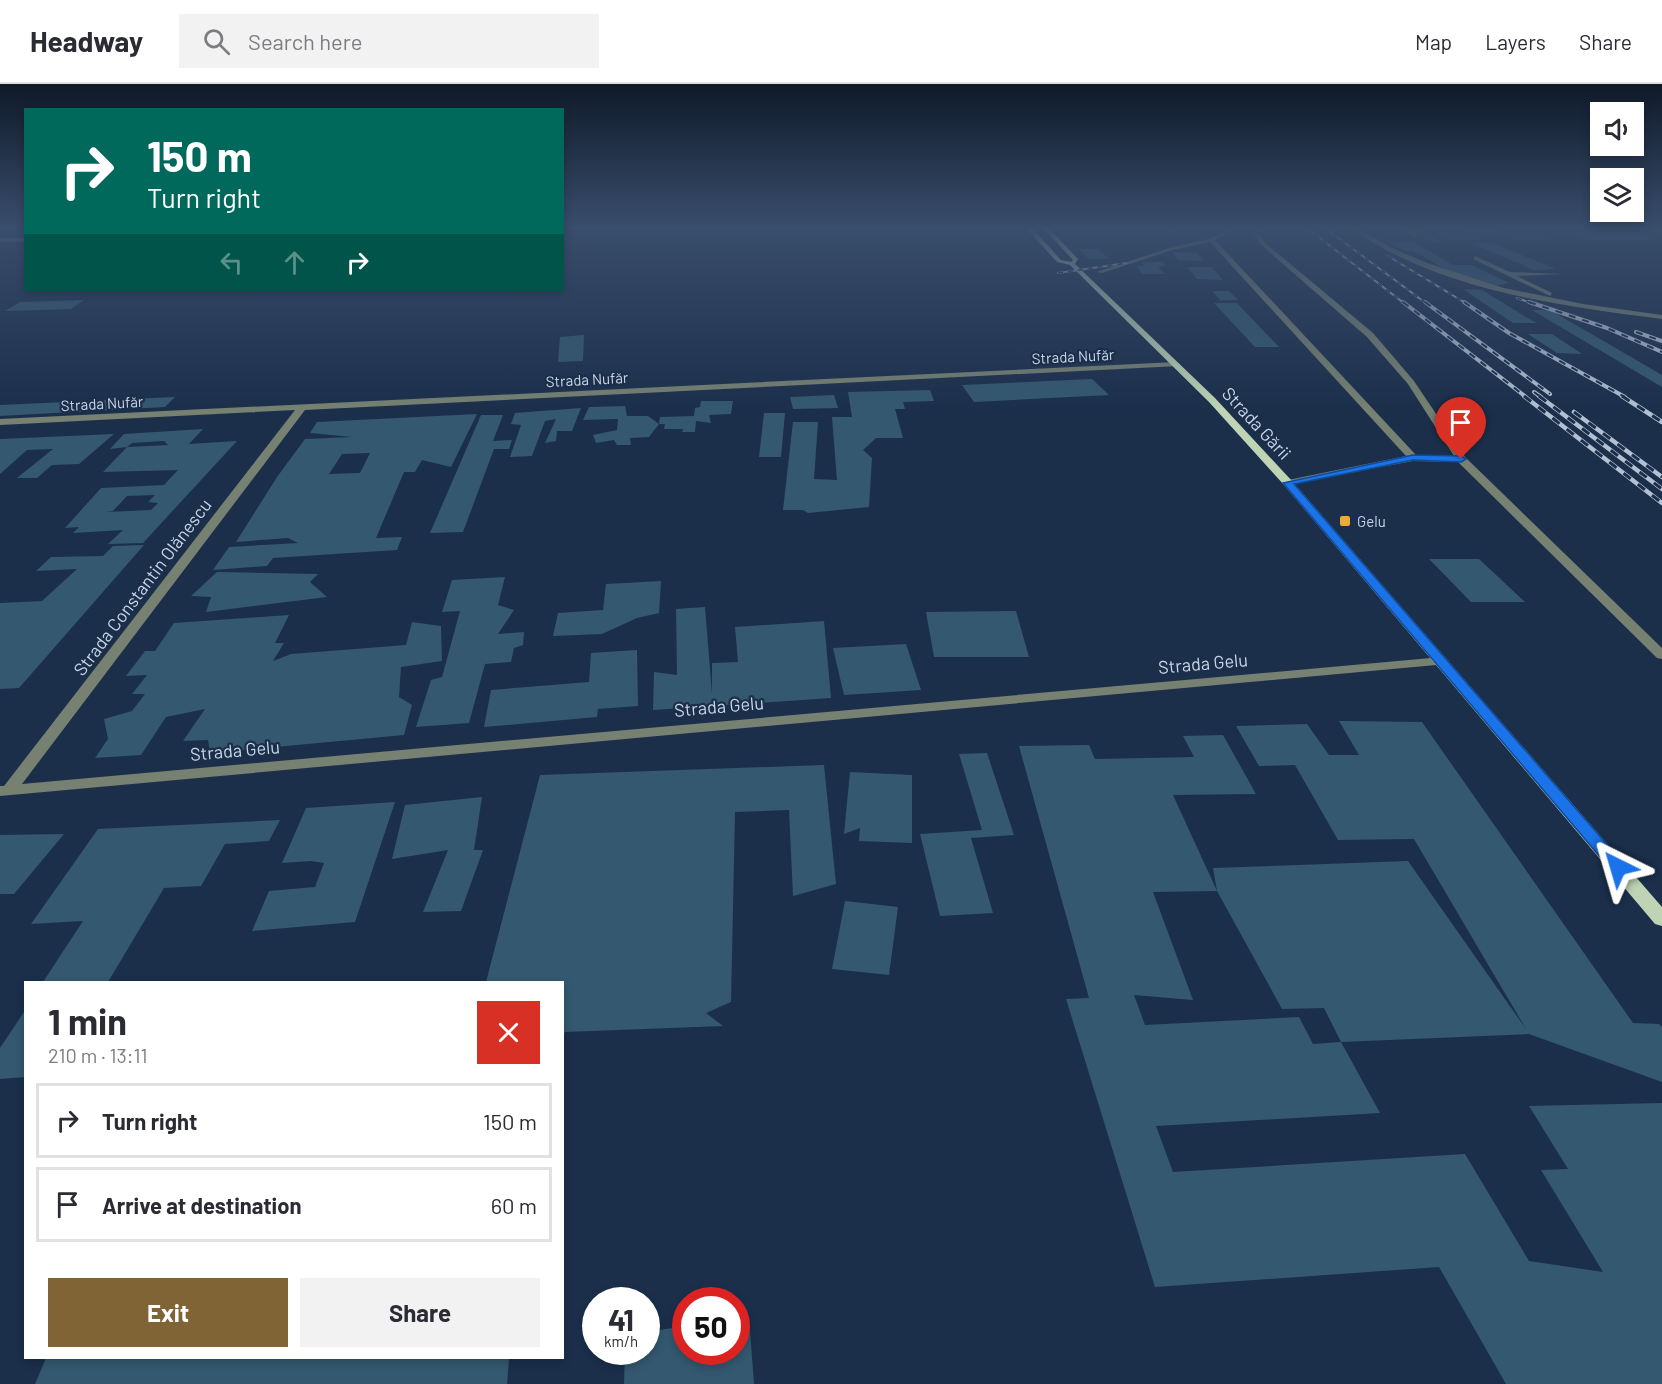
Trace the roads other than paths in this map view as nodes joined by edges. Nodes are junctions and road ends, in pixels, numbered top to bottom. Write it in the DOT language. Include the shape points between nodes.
graph roads {
  1 [pos="1098,289"];
  2 [pos="1256,289"];
  3 [pos="1316,289"];
  4 [pos="1505,289"];
  5 [pos="1540,289"];
  6 [pos="1583,308"];
  7 [pos="1662,316"];
  8 [pos="1176,364"];
  9 [pos="302,407"];
  10 [pos="0,422"];
  11 [pos="1413,458"];
  12 [pos="1461,459"];
  13 [pos="1288,483"];
  14 [pos="1662,655"];
  15 [pos="1442,661"];
  16 [pos="5,790"];
  17 [pos="1662,918"];
  1 -- 8 [label="main road, Strada Gării"];
  2 -- 11 [label="street"];
  3 -- 12 [label="street" via="1370,335 1412,383"];
  4 -- 6 [label="street"];
  5 -- 6 [label="street"];
  6 -- 7 [label="street"];
  8 -- 9 [label="street, Strada Nufăr"];
  8 -- 13 [label="main road, Strada Gării"];
  9 -- 10 [label="street, Strada Nufăr"];
  9 -- 16 [label="street, Strada Constantin Olănescu"];
  11 -- 12 [label="street"];
  11 -- 13 [label="street"];
  12 -- 14 [label="street"];
  13 -- 15 [label="main road, Strada Gării"];
  15 -- 16 [label="street, Strada Gelu"];
  15 -- 17 [label="main road, Strada Gării"];
}
